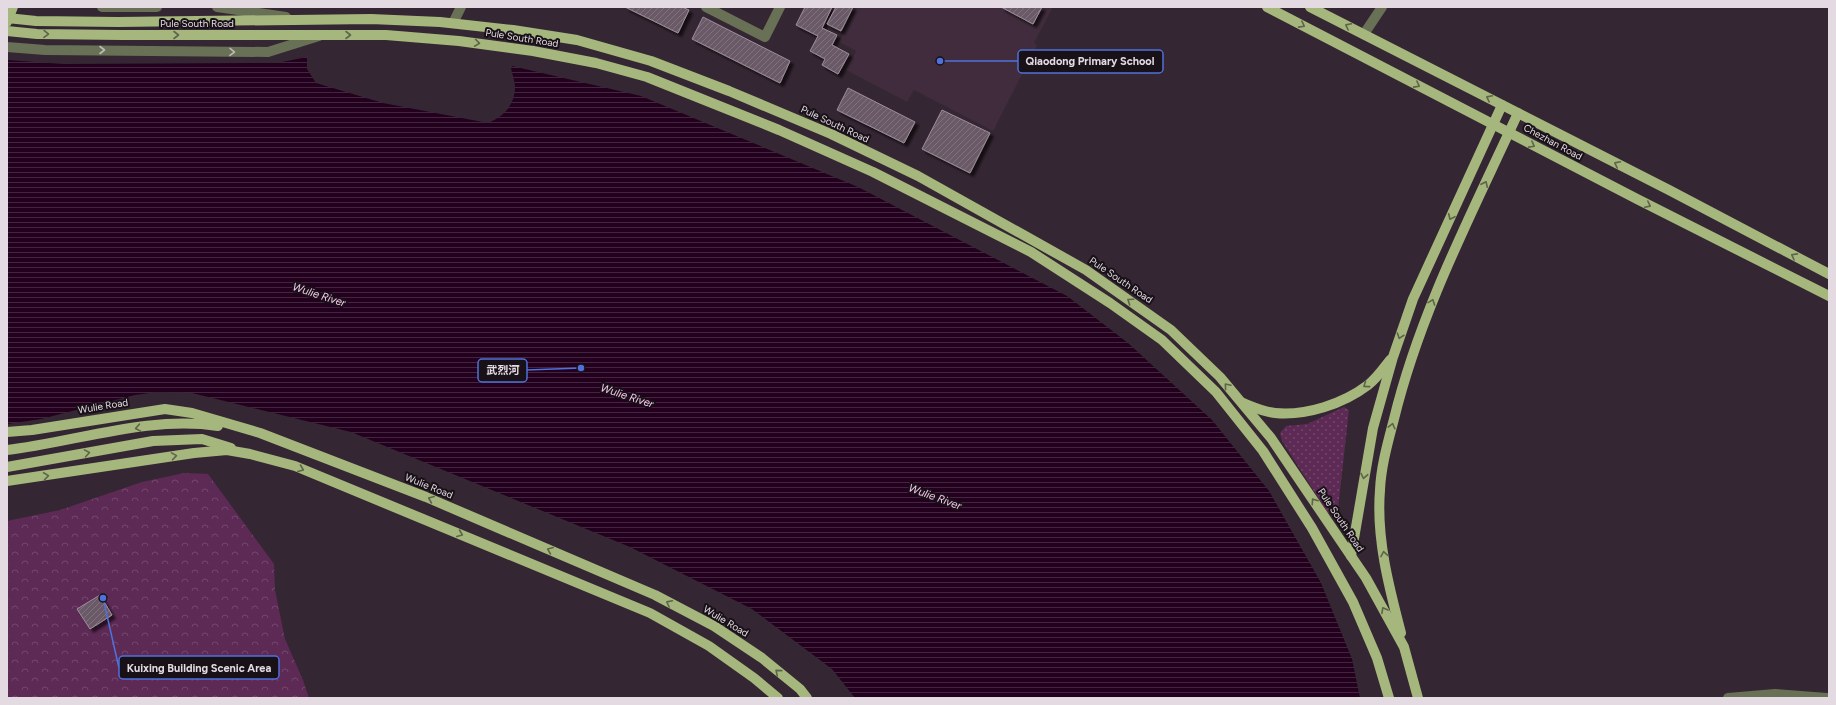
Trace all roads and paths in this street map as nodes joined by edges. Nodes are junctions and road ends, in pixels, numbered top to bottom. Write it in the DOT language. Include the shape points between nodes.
graph roads {
  1 [pos="13,7"];
  2 [pos="102,7"];
  3 [pos="157,7"];
  4 [pos="218,7"];
  5 [pos="461,7"];
  6 [pos="706,7"];
  7 [pos="780,7"];
  8 [pos="1267,7"];
  9 [pos="1310,7"];
  10 [pos="1382,7"];
  11 [pos="7,18"];
  12 [pos="313,21"];
  13 [pos="7,22"];
  14 [pos="453,23"];
  15 [pos="7,31"];
  16 [pos="1364,34"];
  17 [pos="322,35"];
  18 [pos="7,47"];
  19 [pos="1502,105"];
  20 [pos="1518,113"];
  21 [pos="1493,125"];
  22 [pos="1508,133"];
  23 [pos="1829,274"];
  24 [pos="1829,296"];
  25 [pos="1393,357"];
  26 [pos="1241,402"];
  27 [pos="7,432"];
  28 [pos="260,433"];
  29 [pos="7,450"];
  30 [pos="250,454"];
  31 [pos="7,467"];
  32 [pos="7,481"];
  33 [pos="1351,556"];
  34 [pos="1404,647"];
  35 [pos="778,698"];
  36 [pos="807,698"];
  37 [pos="1389,698"];
  38 [pos="1418,698"];
  39 [pos="1728,698"];
  40 [pos="1827,698"];
  1 -- 13 [label="main road"];
  2 -- 3 [label="street"];
  4 -- 12 [label="street"];
  5 -- 14 [label="street"];
  6 -- 7 [label="street" via="764,37"];
  8 -- 21 [label="main road, Chezhan Road, one-way"];
  16 -- 9 [label="main road, Chezhan Road, one-way"];
  10 -- 16 [label="street"];
  11 -- 12 [label="main road, Pule South Road" via="36,21"];
  12 -- 14 [label="main road, Pule South Road" via="371,19"];
  26 -- 14 [label="main road, Pule South Road, one-way" via="1220,377 1171,330 1086,270 918,176 729,91 651,61 577,40"];
  15 -- 17 [label="main road, Pule South Road, one-way" via="53,34"];
  19 -- 16 [label="main road, Chezhan Road, one-way"];
  18 -- 17 [label="street, one-way" via="45,50 268,52"];
  17 -- 37 [label="main road, Pule South Road, one-way" via="386,35 459,40 596,63 647,77 866,168 1031,252 1162,340 1216,392 1263,451 1312,528 1353,602 1377,658"];
  19 -- 20 [label="main road, Chezhan Road"];
  19 -- 21 [label="main road"];
  20 -- 22 [label="main road"];
  23 -- 20 [label="main road, Chezhan Road, one-way"];
  21 -- 22 [label="main road, Chezhan Road"];
  21 -- 25 [label="main road, one-way" via="1413,299"];
  22 -- 24 [label="main road, Chezhan Road, one-way"];
  34 -- 22 [label="main road, one-way" via="1380,532 1380,490 1386,450 1404,378 1436,291"];
  25 -- 26 [label="main road, one-way" via="1367,386 1311,411 1273,413"];
  25 -- 33 [label="main road, one-way" via="1373,428"];
  33 -- 26 [label="main road, Pule South Road, one-way" via="1271,438"];
  27 -- 28 [label="main road, Wulie Road" via="165,408 192,413"];
  28 -- 29 [label="main road, one-way" via="200,423 152,426"];
  36 -- 28 [label="main road, Wulie Road, one-way" via="800,689 762,658 714,626 655,596 426,497"];
  31 -- 30 [label="main road, one-way" via="153,441 202,439"];
  32 -- 30 [label="main road, one-way" via="194,453 227,450"];
  30 -- 35 [label="main road, one-way" via="295,466 650,613 709,646"];
  34 -- 33 [label="main road, Pule South Road, one-way"];
  34 -- 38 [label="main road, Pule South Road"];
  39 -- 40 [label="street" via="1775,694"];
}
